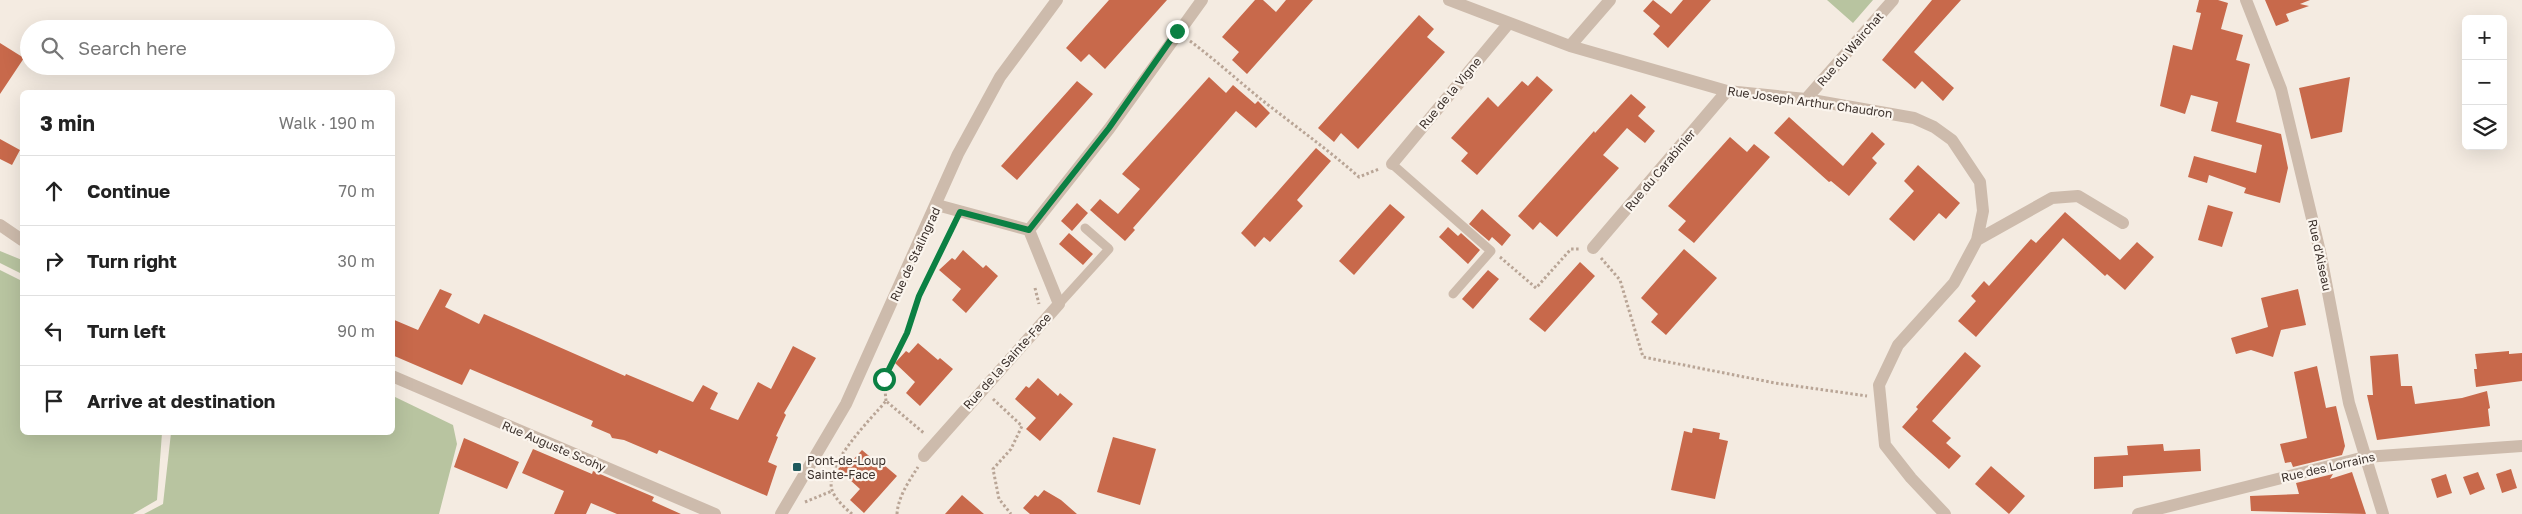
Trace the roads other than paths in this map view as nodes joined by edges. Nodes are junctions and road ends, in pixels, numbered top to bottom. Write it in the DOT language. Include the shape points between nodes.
graph roads {
  1 [pos="1058,0"];
  2 [pos="1202,0"];
  3 [pos="1449,0"];
  4 [pos="1610,0"];
  5 [pos="1893,0"];
  6 [pos="2246,0"];
  7 [pos="1509,23"];
  8 [pos="1570,46"];
  9 [pos="1726,91"];
  10 [pos="1806,99"];
  11 [pos="1392,164"];
  12 [pos="937,205"];
  13 [pos="2123,223"];
  14 [pos="0,225"];
  15 [pos="1085,228"];
  16 [pos="1029,230"];
  17 [pos="20,239"];
  18 [pos="1977,240"];
  19 [pos="1593,248"];
  20 [pos="1453,294"];
  21 [pos="1059,304"];
  22 [pos="395,377"];
  23 [pos="2522,446"];
  24 [pos="924,456"];
  25 [pos="2365,457"];
  26 [pos="2179,509"];
  27 [pos="715,514"];
  28 [pos="781,514"];
  29 [pos="1945,514"];
  30 [pos="2138,514"];
  31 [pos="2383,514"];
  1 -- 12 [label="street, Rue de Stalingrad" via="1000,77 958,154"];
  2 -- 16 [label="street" via="1109,128"];
  3 -- 7 [label="street, Rue Joseph Arthur Chaudron"];
  4 -- 8 [label="street"];
  5 -- 10 [label="street, Rue du Wairchat"];
  6 -- 25 [label="street, Rue d'Aiseau" via="2281,89 2321,256 2349,403"];
  7 -- 8 [label="street, Rue Joseph Arthur Chaudron"];
  7 -- 11 [label="street, Rue de la Vigne"];
  8 -- 9 [label="street, Rue Joseph Arthur Chaudron"];
  9 -- 10 [label="street, Rue Joseph Arthur Chaudron"];
  9 -- 19 [label="street, Rue du Carabinier"];
  10 -- 18 [label="street, Rue Joseph Arthur Chaudron" via="1914,118 1934,126 1952,140 1980,182 1982,211"];
  11 -- 20 [label="lane" via="1491,251"];
  12 -- 16 [label="street"];
  12 -- 28 [label="street, Rue de Stalingrad" via="846,404"];
  13 -- 18 [label="street" via="2078,196 2052,198"];
  14 -- 17 [label="street"];
  15 -- 21 [label="lane" via="1108,249"];
  16 -- 21 [label="street, Rue de la Sainte-Face"];
  18 -- 29 [label="street, Rue Joseph Arthur Chaudron" via="1954,283 1898,346 1879,385 1885,445"];
  21 -- 24 [label="street, Rue de la Sainte-Face"];
  22 -- 27 [label="street, Rue Auguste Scohy"];
  23 -- 25 [label="street, Rue des Lorrains"];
  25 -- 26 [label="street, Rue des Lorrains"];
  25 -- 31 [label="street, Rue d'Aiseau"];
  26 -- 30 [label="street, Rue des Lorrains"];
}
